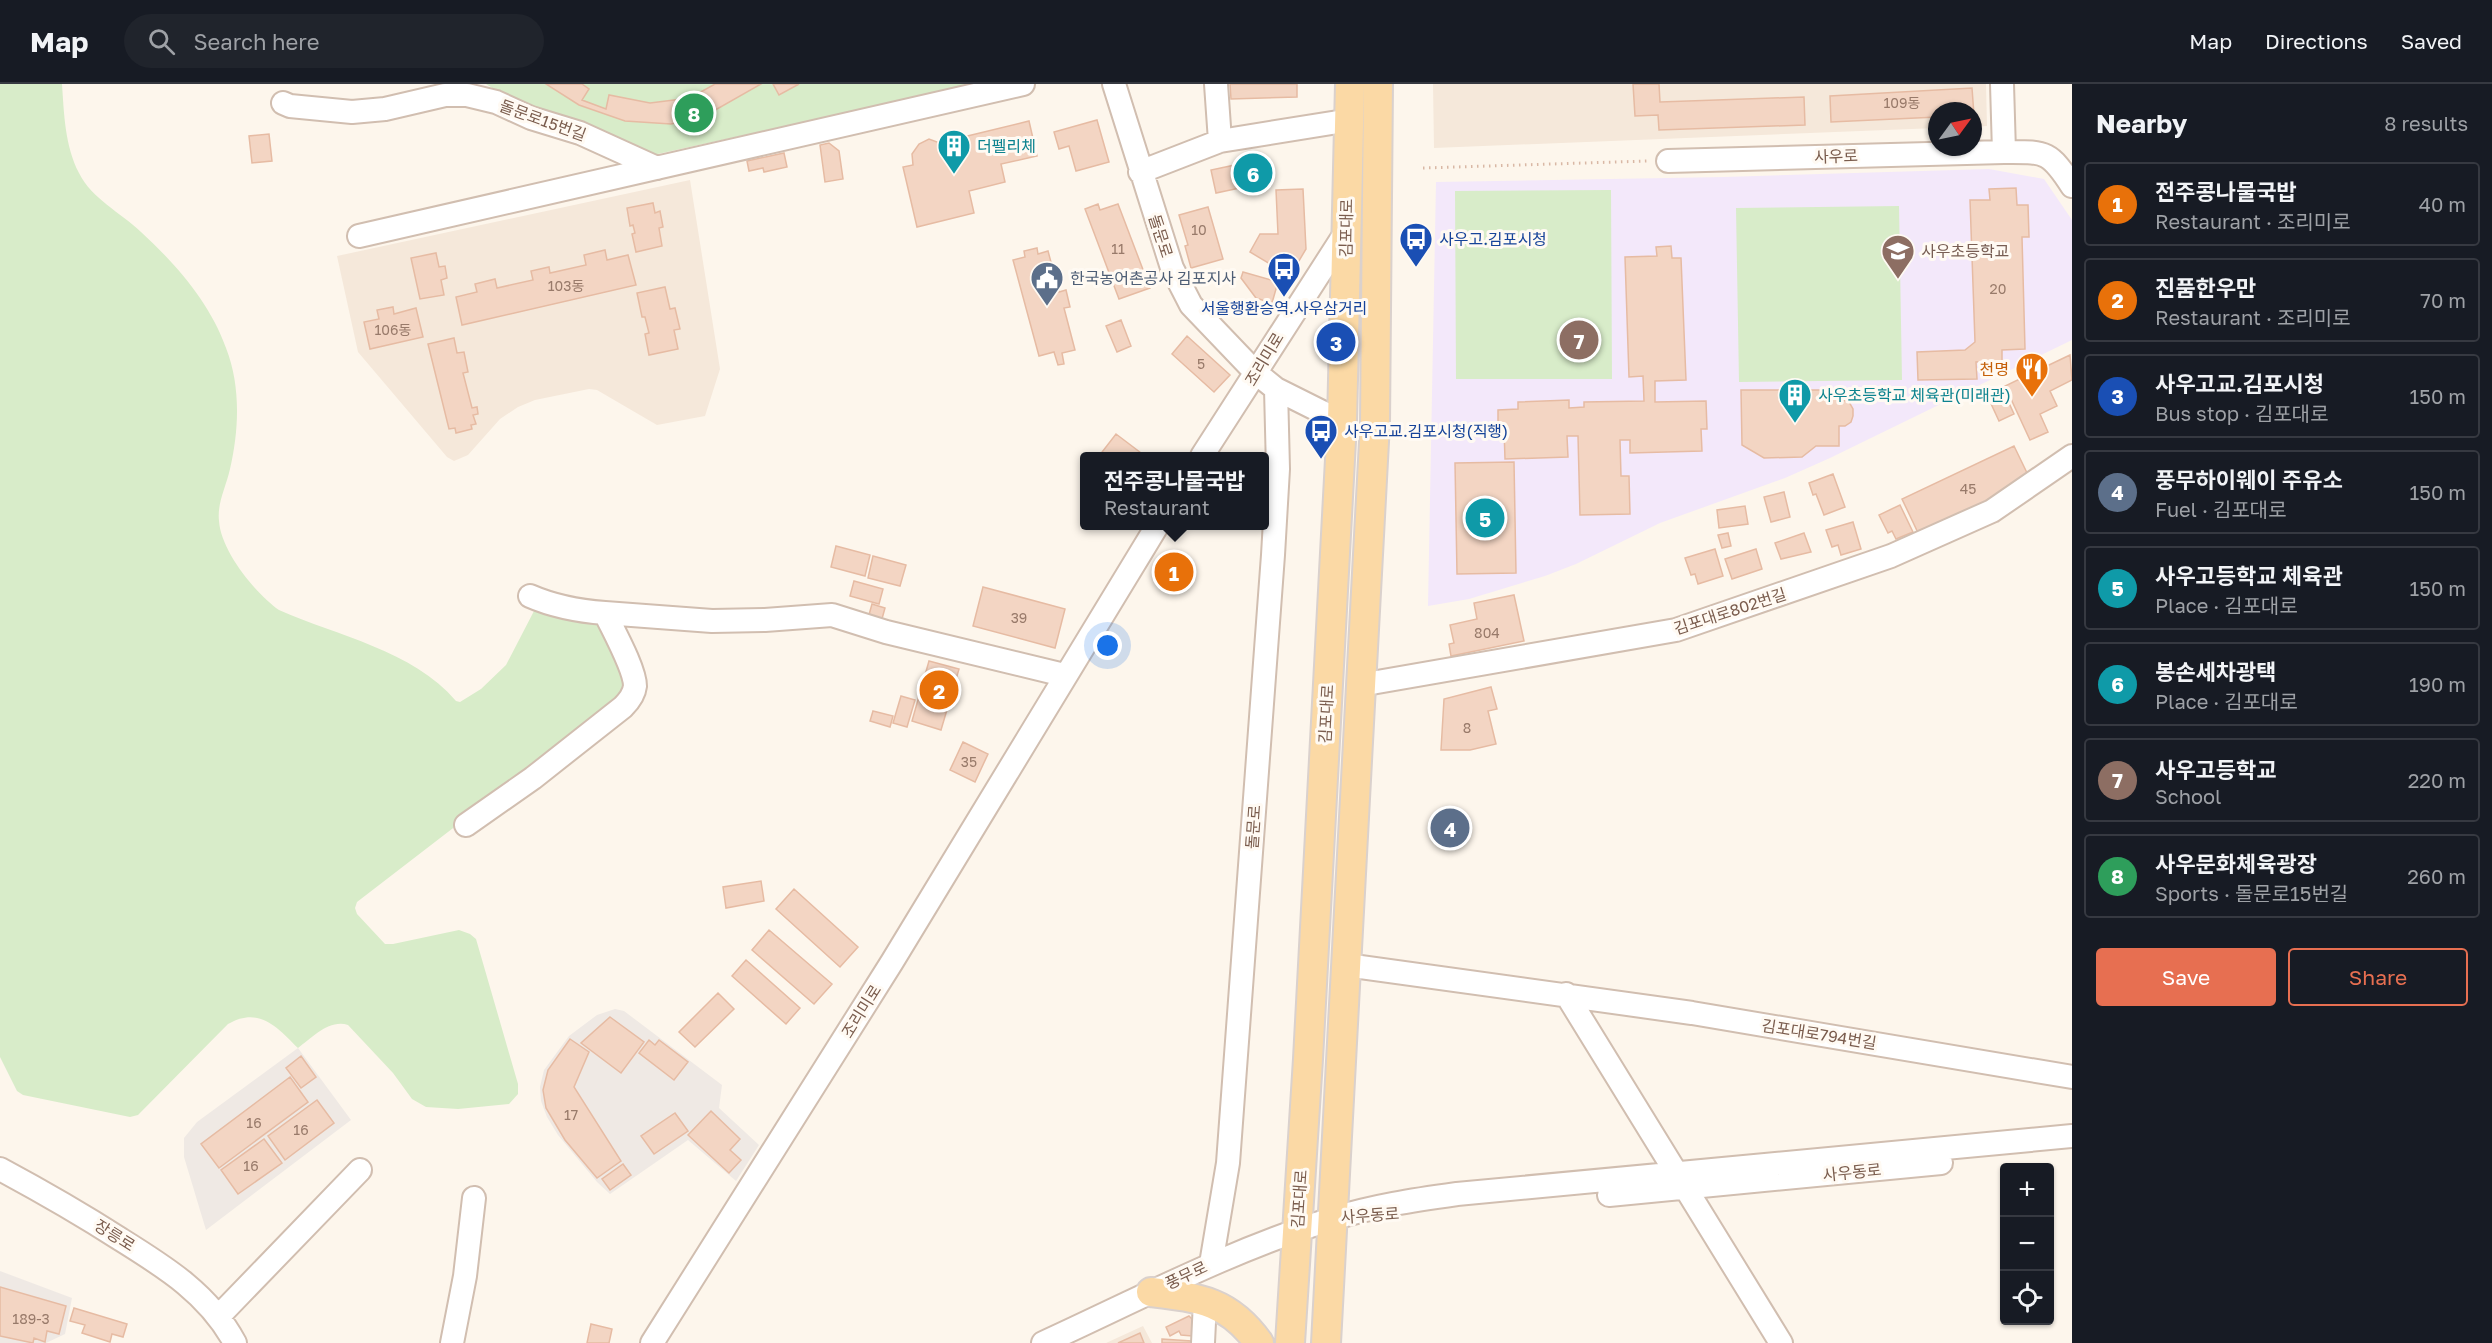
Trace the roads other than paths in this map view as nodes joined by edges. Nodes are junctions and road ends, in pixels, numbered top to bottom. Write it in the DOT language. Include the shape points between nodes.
graph roads {
  1 [pos="1023,84"];
  2 [pos="1114,84"];
  3 [pos="1216,84"];
  4 [pos="1337,84"];
  5 [pos="1350,84"];
  6 [pos="1378,84"];
  7 [pos="1397,84"];
  8 [pos="2002,84"];
  9 [pos="284,103"];
  10 [pos="1338,122"];
  11 [pos="1220,141"];
  12 [pos="2004,152"];
  13 [pos="1668,161"];
  14 [pos="657,168"];
  15 [pos="1140,172"];
  16 [pos="2072,186"];
  17 [pos="1346,224"];
  18 [pos="358,236"];
  19 [pos="1256,373"];
  20 [pos="1276,389"];
  21 [pos="1342,422"];
  22 [pos="1375,423"];
  23 [pos="1205,452"];
  24 [pos="2072,456"];
  25 [pos="1154,530"];
  26 [pos="530,596"];
  27 [pos="605,613"];
  28 [pos="1064,675"];
  29 [pos="1360,685"];
  30 [pos="466,825"];
  31 [pos="1346,965"];
  32 [pos="1566,994"];
  33 [pos="2072,1077"];
  34 [pos="2072,1136"];
  35 [pos="2072,1151"];
  36 [pos="0,1169"];
  37 [pos="360,1170"];
  38 [pos="1681,1181"];
  39 [pos="474,1198"];
  40 [pos="1333,1218"];
  41 [pos="1297,1231"];
  42 [pos="1211,1264"];
  43 [pos="1151,1292"];
  44 [pos="1205,1300"];
  45 [pos="218,1317"];
  46 [pos="235,1343"];
  47 [pos="452,1343"];
  48 [pos="652,1343"];
  49 [pos="1043,1343"];
  50 [pos="1203,1343"];
  51 [pos="1259,1343"];
  52 [pos="1290,1343"];
  53 [pos="1326,1343"];
  54 [pos="1781,1343"];
  1 -- 14 [label="street"];
  2 -- 15 [label="street, 돌문로"];
  3 -- 11 [label="street"];
  4 -- 10 [label="main road"];
  5 -- 17 [label="main road, 김포대로"];
  6 -- 22 [label="main road, 김포대로"];
  7 -- 22 [label="main road" via="1398,175"];
  8 -- 12 [label="street"];
  9 -- 14 [label="street, 돌문로15번길" via="352,112 445,95 467,95 587,135"];
  10 -- 11 [label="street"];
  10 -- 17 [label="main road"];
  11 -- 15 [label="street"];
  12 -- 13 [label="street, 사우로"];
  12 -- 16 [label="street, 사우로" via="2041,152 2057,162"];
  14 -- 18 [label="street"];
  15 -- 19 [label="street, 돌문로" via="1180,286 1198,314"];
  17 -- 19 [label="street, 조리미로"];
  17 -- 21 [label="main road, 김포대로"];
  19 -- 20 [label="street, 돌문로"];
  19 -- 23 [label="street, 조리미로"];
  20 -- 21 [label="street, 돌문로"];
  20 -- 42 [label="street, 돌문로" via="1278,469 1274,543 1228,1163"];
  21 -- 41 [label="main road, 김포대로"];
  22 -- 29 [label="main road, 김포대로"];
  24 -- 29 [label="street, 김포대로802번길" via="1992,511 1925,543 1676,630"];
  25 -- 28 [label="street, 조리미로"];
  26 -- 27 [label="street" via="575,611"];
  27 -- 28 [label="street" via="737,621 832,615"];
  27 -- 30 [label="street" via="632,675 632,696 554,762"];
  28 -- 48 [label="street, 조리미로" via="892,962"];
  29 -- 31 [label="main road, 김포대로"];
  31 -- 32 [label="street, 김포대로794번길"];
  31 -- 40 [label="main road, 김포대로"];
  32 -- 33 [label="street, 김포대로794번길"];
  32 -- 38 [label="street"];
  34 -- 38 [label="street, 사우동로"];
  35 -- 38 [label="street, 사우동로"];
  36 -- 45 [label="street, 장릉로" via="71,1208 177,1276"];
  37 -- 45 [label="street"];
  38 -- 40 [label="street, 사우동로"];
  38 -- 54 [label="street"];
  39 -- 47 [label="street"];
  40 -- 41 [label="street, 풍무로"];
  40 -- 53 [label="main road, 김포대로"];
  41 -- 42 [label="street, 풍무로"];
  41 -- 52 [label="main road, 김포대로"];
  42 -- 43 [label="street, 풍무로"];
  43 -- 44 [label="main road"];
  43 -- 49 [label="street, 풍무로"];
  44 -- 50 [label="street"];
  44 -- 51 [label="main road" via="1233,1313"];
  45 -- 46 [label="street, 장릉로"];
}
